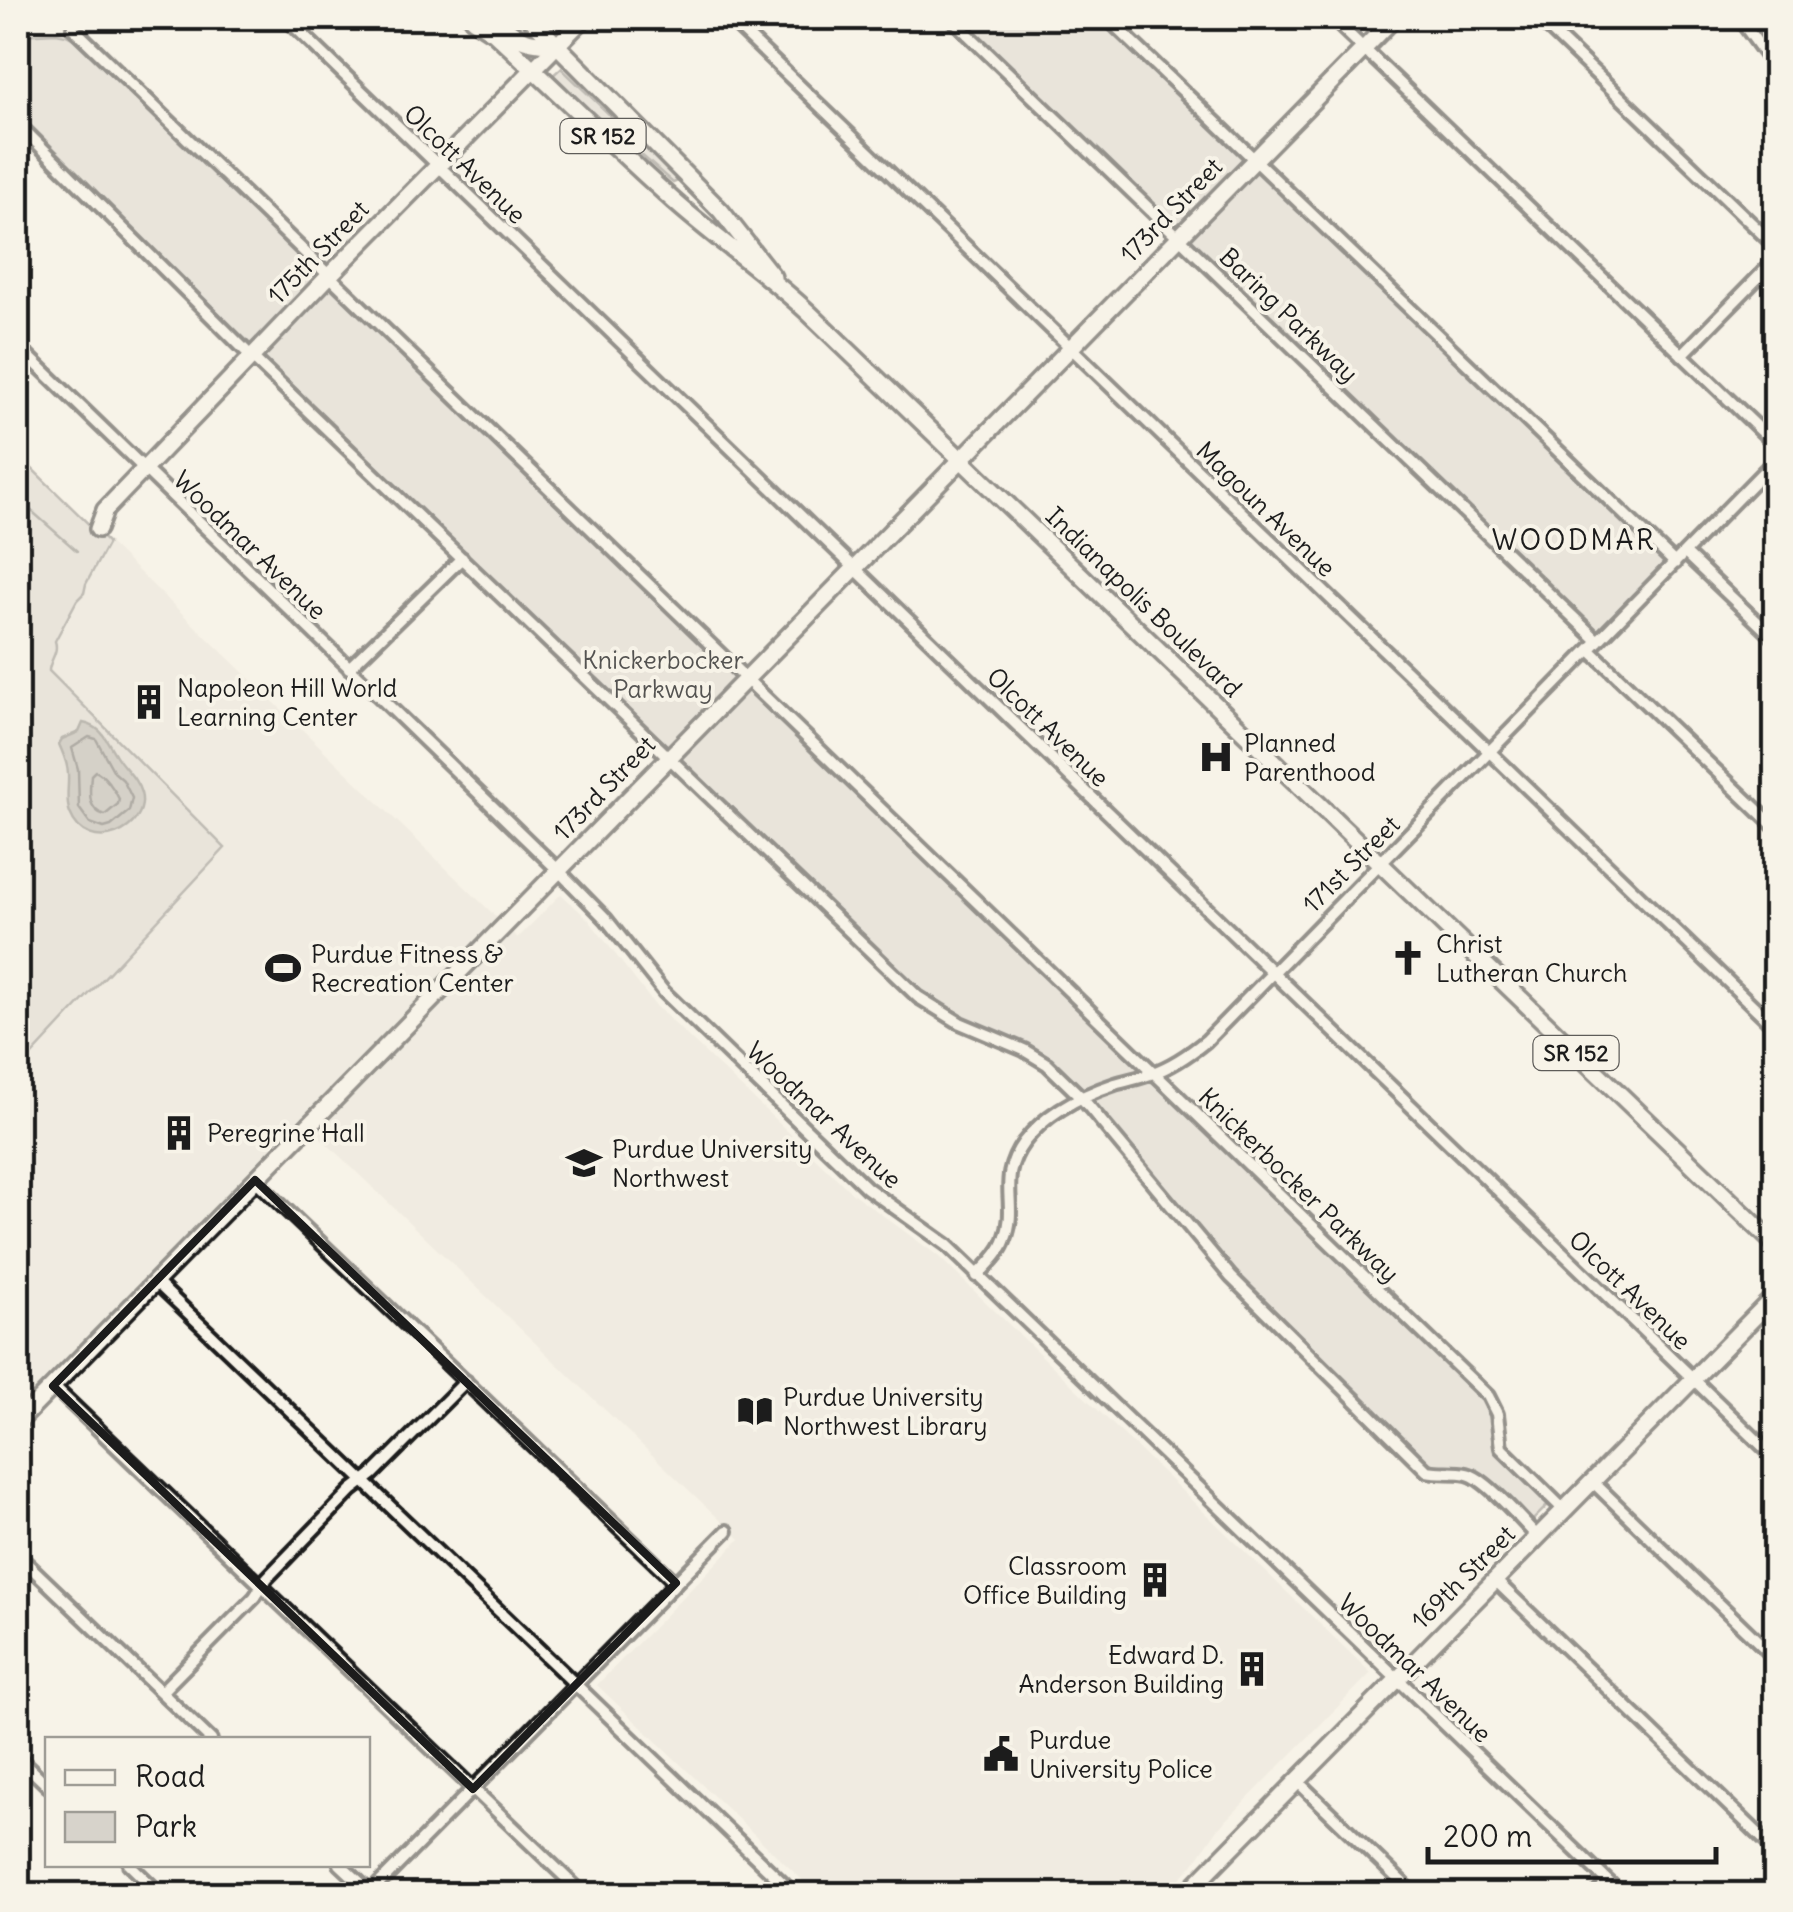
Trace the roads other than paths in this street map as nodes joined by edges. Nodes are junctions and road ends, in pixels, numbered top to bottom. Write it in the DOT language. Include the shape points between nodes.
graph roads {
  1 [pos="530,18"];
  2 [pos="584,18"];
  3 [pos="728,18"];
  4 [pos="951,18"];
  5 [pos="1107,18"];
  6 [pos="1332,18"];
  7 [pos="1394,18"];
  8 [pos="1538,18"];
  9 [pos="1738,18"];
  10 [pos="485,20"];
  11 [pos="292,24"];
  12 [pos="72,28"];
  13 [pos="557,44"];
  14 [pos="1364,48"];
  15 [pos="1776,64"];
  16 [pos="531,70"];
  17 [pos="18,124"];
  18 [pos="1255,160"];
  19 [pos="438,165"];
  20 [pos="694,183"];
  21 [pos="675,202"];
  22 [pos="730,221"];
  23 [pos="716,236"];
  24 [pos="1180,237"];
  25 [pos="1776,246"];
  26 [pos="1776,259"];
  27 [pos="328,277"];
  28 [pos="780,285"];
  29 [pos="18,346"];
  30 [pos="1072,348"];
  31 [pos="1682,355"];
  32 [pos="252,357"];
  33 [pos="1776,445"];
  34 [pos="1776,459"];
  35 [pos="961,460"];
  36 [pos="144,470"];
  37 [pos="98,529"];
  38 [pos="1684,553"];
  39 [pos="462,558"];
  40 [pos="1675,563"];
  41 [pos="855,569"];
  42 [pos="1776,640"];
  43 [pos="1594,646"];
  44 [pos="350,668"];
  45 [pos="745,679"];
  46 [pos="1490,753"];
  47 [pos="669,757"];
  48 [pos="1776,828"];
  49 [pos="1378,864"];
  50 [pos="558,871"];
  51 [pos="1273,972"];
  52 [pos="1776,1028"];
  53 [pos="1154,1073"];
  54 [pos="1081,1097"];
  55 [pos="256,1180"];
  56 [pos="1776,1245"];
  57 [pos="977,1276"];
  58 [pos="155,1281"];
  59 [pos="1776,1295"];
  60 [pos="1694,1378"];
  61 [pos="466,1381"];
  62 [pos="53,1386"];
  63 [pos="18,1422"];
  64 [pos="1776,1459"];
  65 [pos="1592,1481"];
  66 [pos="363,1482"];
  67 [pos="1564,1510"];
  68 [pos="727,1531"];
  69 [pos="1538,1536"];
  70 [pos="18,1555"];
  71 [pos="1495,1580"];
  72 [pos="676,1583"];
  73 [pos="262,1587"];
  74 [pos="1776,1659"];
  75 [pos="1398,1678"];
  76 [pos="576,1686"];
  77 [pos="161,1692"];
  78 [pos="207,1737"];
  79 [pos="18,1757"];
  80 [pos="1297,1781"];
  81 [pos="45,1783"];
  82 [pos="473,1789"];
  83 [pos="1776,1851"];
  84 [pos="132,1867"];
  85 [pos="343,1867"];
  86 [pos="1608,1882"];
  87 [pos="1198,1891"];
  88 [pos="785,1892"];
  89 [pos="160,1894"];
  90 [pos="370,1894"];
  91 [pos="582,1894"];
  92 [pos="1414,1894"];
  93 [pos="1596,1894"];
  94 [pos="1621,1894"];
  1 -- 13 [label="street, Indianapolis Boulevard / SR 152"];
  2 -- 13 [label="street, 175th Street"];
  3 -- 30 [label="street, Magoun Avenue"];
  4 -- 24 [label="street, Baring Parkway"];
  5 -- 18 [label="street"];
  6 -- 14 [label="street"];
  7 -- 14 [label="street, 173rd Street"];
  8 -- 25 [label="street"];
  9 -- 15 [label="street"];
  10 -- 13 [label="street" via="532,44"];
  10 -- 16 [label="street, Indianapolis Boulevard / SR 152"];
  11 -- 19 [label="street, Olcott Avenue"];
  12 -- 27 [label="street, Knickerbocker Parkway"];
  13 -- 16 [label="street, 175th Street"];
  13 -- 20 [label="street, Indianapolis Boulevard / SR 152"];
  14 -- 18 [label="street, 173rd Street"];
  14 -- 31 [label="street"];
  16 -- 19 [label="street, 175th Street"];
  16 -- 21 [label="street, Indianapolis Boulevard / SR 152"];
  17 -- 32 [label="street"];
  18 -- 24 [label="street, 173rd Street"];
  18 -- 40 [label="street"];
  19 -- 27 [label="street, 175th Street"];
  19 -- 41 [label="street, Olcott Avenue"];
  20 -- 21 [label="street"];
  20 -- 22 [label="street, Indianapolis Boulevard / SR 152"];
  21 -- 23 [label="street, Indianapolis Boulevard / SR 152"];
  22 -- 23 [label="street"];
  22 -- 28 [label="street, Indianapolis Boulevard / SR 152"];
  23 -- 28 [label="street, Indianapolis Boulevard / SR 152"];
  24 -- 30 [label="street, 173rd Street"];
  24 -- 43 [label="street, Baring Parkway"];
  26 -- 31 [label="street"];
  27 -- 32 [label="street, 175th Street"];
  27 -- 45 [label="street, Knickerbocker Parkway"];
  28 -- 35 [label="street, Indianapolis Boulevard / SR 152"];
  29 -- 36 [label="street, Woodmar Avenue"];
  30 -- 35 [label="street, 173rd Street"];
  30 -- 46 [label="street, Magoun Avenue"];
  31 -- 33 [label="street"];
  32 -- 36 [label="street, 175th Street"];
  32 -- 39 [label="street"];
  34 -- 38 [label="street, 171st Street"];
  35 -- 41 [label="street, 173rd Street"];
  35 -- 49 [label="street, Indianapolis Boulevard / SR 152"];
  36 -- 37 [label="street, 175th Street" via="105,510"];
  36 -- 44 [label="street, Woodmar Avenue"];
  38 -- 40 [label="street, 171st Street"];
  38 -- 42 [label="street"];
  39 -- 44 [label="street"];
  39 -- 47 [label="street"];
  40 -- 43 [label="street, 171st Street"];
  41 -- 45 [label="street, 173rd Street"];
  41 -- 51 [label="street, Olcott Avenue"];
  43 -- 46 [label="street, 171st Street"];
  43 -- 48 [label="street, Baring Parkway"];
  44 -- 50 [label="street, Woodmar Avenue"];
  45 -- 47 [label="street, 173rd Street"];
  45 -- 53 [label="street, Knickerbocker Parkway"];
  46 -- 49 [label="street, 171st Street"];
  46 -- 52 [label="street, Magoun Avenue"];
  47 -- 50 [label="street, 173rd Street"];
  47 -- 54 [label="street" via="918,997 1036,1057"];
  49 -- 51 [label="street, 171st Street"];
  49 -- 56 [label="street, Indianapolis Boulevard / SR 152"];
  50 -- 55 [label="street, 173rd Street"];
  50 -- 57 [label="street, Woodmar Avenue" via="664,992 866,1188 932,1233"];
  51 -- 53 [label="street, 171st Street" via="1206,1041"];
  51 -- 60 [label="street, Olcott Avenue"];
  53 -- 54 [label="street, 171st Street"];
  53 -- 67 [label="street, Knickerbocker Parkway" via="1488,1396 1501,1448"];
  54 -- 57 [label="street, 171st Street" via="1024,1142 1009,1171 1005,1240"];
  54 -- 69 [label="street" via="1231,1277 1427,1472 1482,1481"];
  55 -- 58 [label="street, 173rd Street"];
  55 -- 61 [label="street"];
  57 -- 75 [label="street, Woodmar Avenue"];
  58 -- 62 [label="street, 173rd Street"];
  58 -- 66 [label="street"];
  59 -- 60 [label="street, 169th Street"];
  60 -- 64 [label="street, Olcott Avenue"];
  60 -- 65 [label="street, 169th Street"];
  61 -- 66 [label="street"];
  61 -- 72 [label="street"];
  62 -- 63 [label="street, 173rd Street"];
  62 -- 73 [label="street"];
  65 -- 67 [label="street, 169th Street"];
  65 -- 74 [label="street"];
  66 -- 73 [label="street"];
  66 -- 76 [label="street"];
  67 -- 69 [label="street, 169th Street"];
  68 -- 72 [label="street"];
  69 -- 71 [label="street, 169th Street"];
  70 -- 77 [label="street"];
  71 -- 75 [label="street, 169th Street"];
  71 -- 83 [label="street"];
  72 -- 76 [label="street"];
  73 -- 77 [label="street"];
  73 -- 82 [label="street"];
  75 -- 80 [label="street, 169th Street"];
  75 -- 86 [label="street, Woodmar Avenue"];
  76 -- 82 [label="street"];
  76 -- 88 [label="street"];
  77 -- 78 [label="street"];
  79 -- 81 [label="street"];
  80 -- 87 [label="street, 169th Street"];
  80 -- 92 [label="street"];
  82 -- 90 [label="street"];
  82 -- 91 [label="street"];
  84 -- 89 [label="street"];
  85 -- 90 [label="street"];
  86 -- 93 [label="street"];
  86 -- 94 [label="street, Woodmar Avenue"];
}
